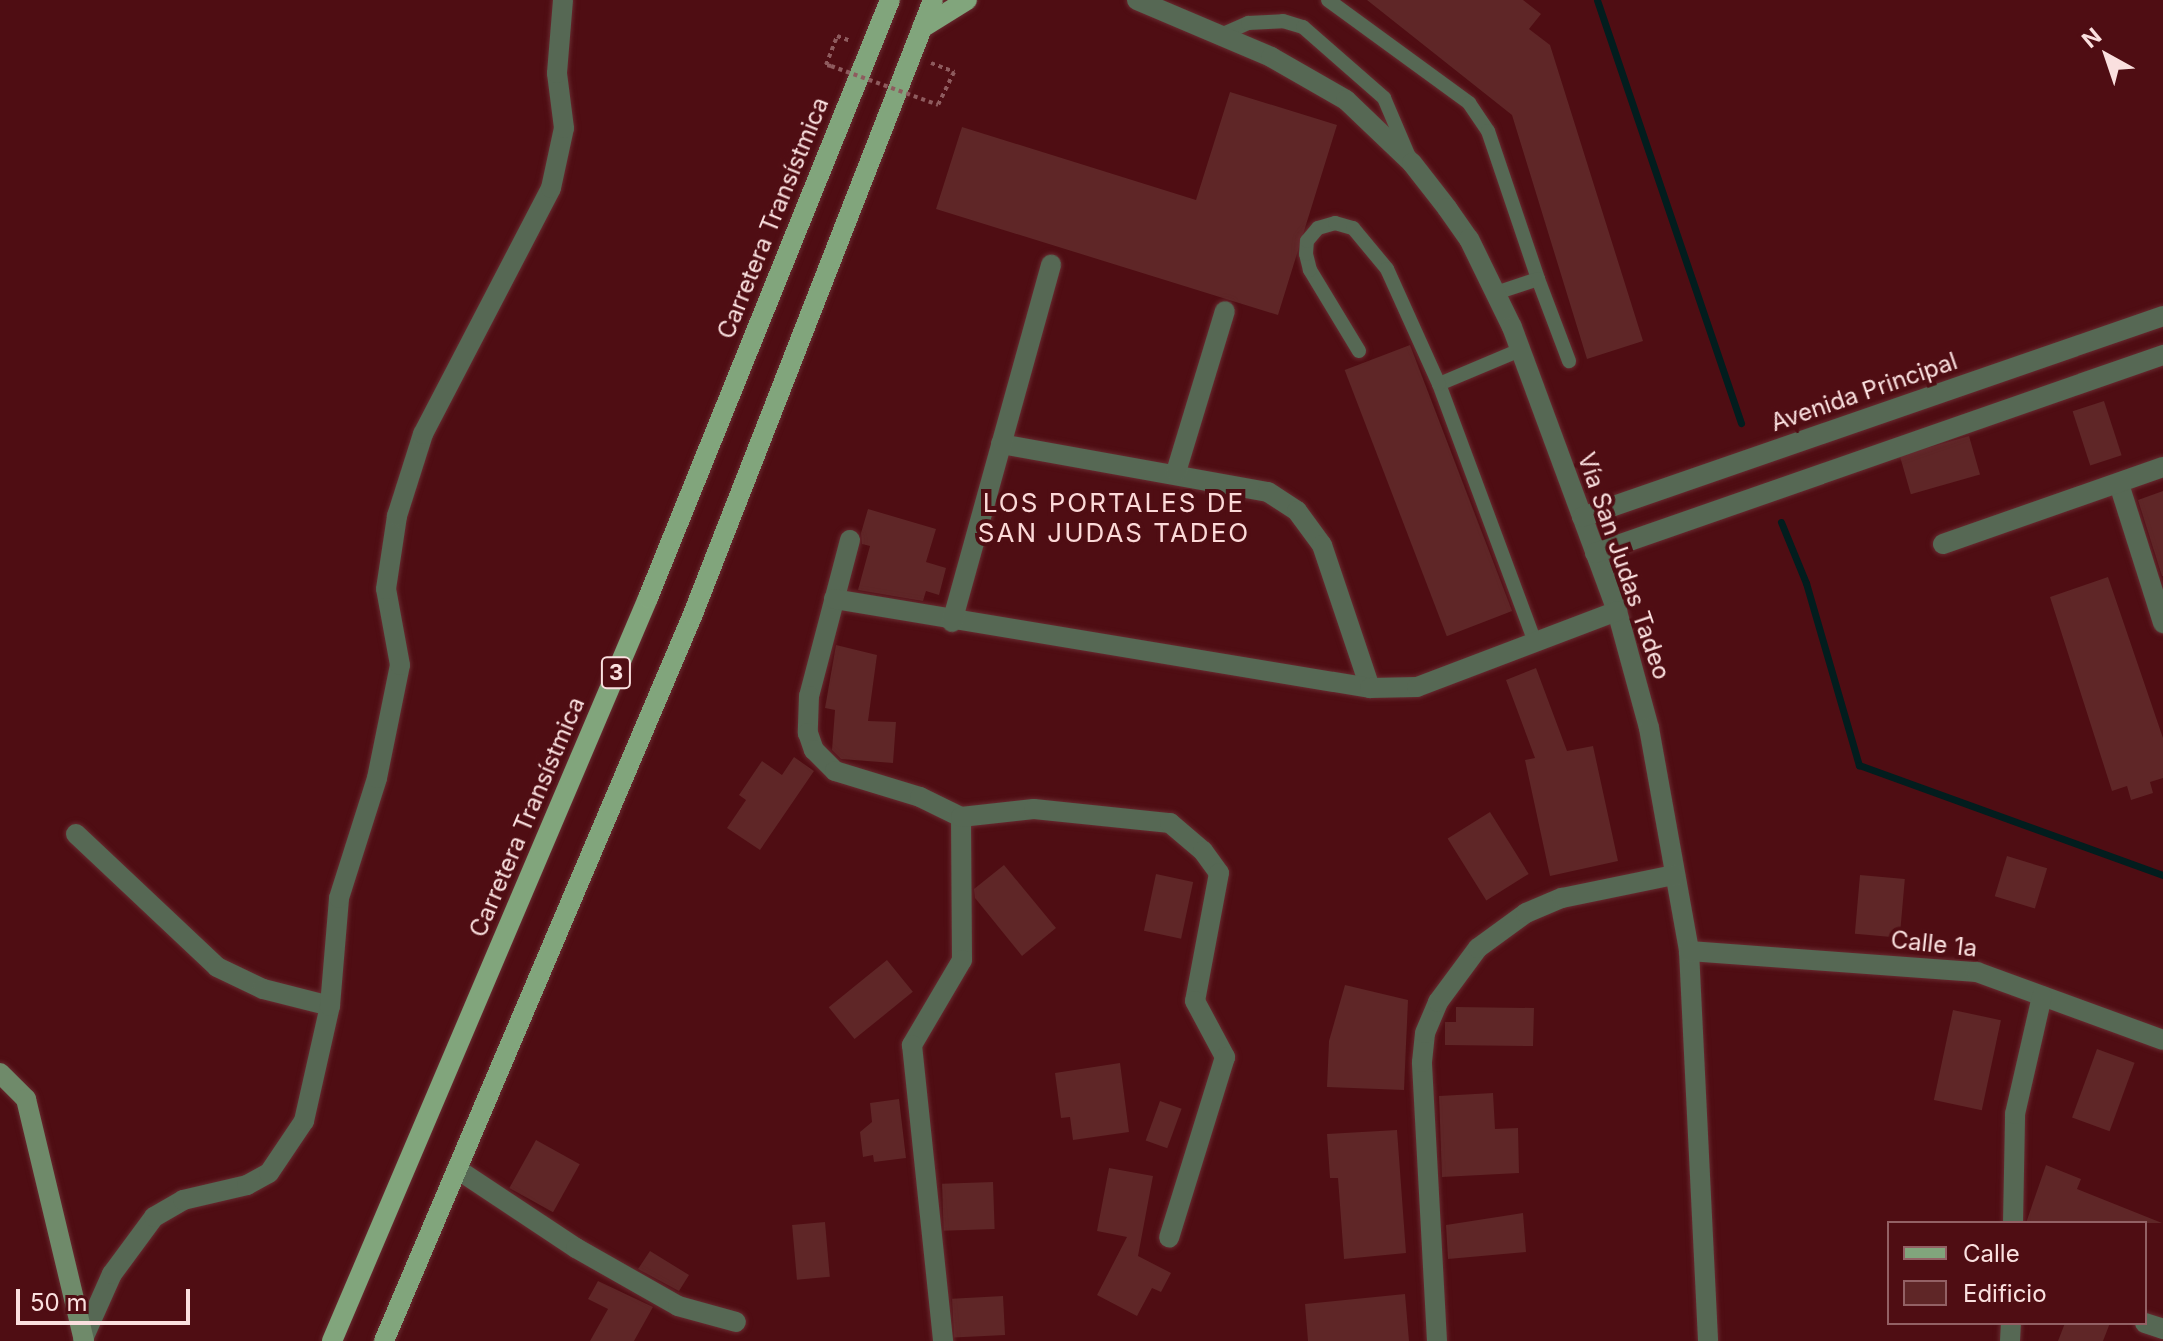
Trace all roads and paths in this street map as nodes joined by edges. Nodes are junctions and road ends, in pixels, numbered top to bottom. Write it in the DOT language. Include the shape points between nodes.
graph roads {
  1 [pos="563,0"];
  2 [pos="890,0"];
  3 [pos="933,0"];
  4 [pos="967,0"];
  5 [pos="1328,0"];
  6 [pos="1148,2"];
  7 [pos="922,28"];
  8 [pos="1221,35"];
  9 [pos="837,36"];
  10 [pos="954,72"];
  11 [pos="1412,163"];
  12 [pos="1051,264"];
  13 [pos="1538,279"];
  14 [pos="1496,293"];
  15 [pos="1225,311"];
  16 [pos="2163,316"];
  17 [pos="1520,350"];
  18 [pos="1359,351"];
  19 [pos="2163,355"];
  20 [pos="1569,361"];
  21 [pos="1439,384"];
  22 [pos="1001,444"];
  23 [pos="2163,467"];
  24 [pos="1176,472"];
  25 [pos="2119,484"];
  26 [pos="1582,517"];
  27 [pos="850,540"];
  28 [pos="1943,544"];
  29 [pos="1595,553"];
  30 [pos="834,599"];
  31 [pos="1617,611"];
  32 [pos="952,622"];
  33 [pos="2163,623"];
  34 [pos="1535,642"];
  35 [pos="1370,688"];
  36 [pos="961,817"];
  37 [pos="76,834"];
  38 [pos="1674,875"];
  39 [pos="1689,951"];
  40 [pos="2042,996"];
  41 [pos="330,1006"];
  42 [pos="2163,1040"];
  43 [pos="0,1073"];
  44 [pos="457,1169"];
  45 [pos="2013,1221"];
  46 [pos="1169,1238"];
  47 [pos="736,1322"];
  48 [pos="84,1340"];
  49 [pos="332,1341"];
  50 [pos="384,1341"];
  51 [pos="943,1341"];
  52 [pos="1437,1341"];
  53 [pos="1708,1341"];
  1 -- 41 [label="street" via="557,73 564,128 551,188 423,434 397,516 386,589 400,665 377,778 339,898"];
  2 -- 49 [label="main road, Carretera Transístmica / 3" via="648,598"];
  3 -- 7 [label="main road, 3"];
  4 -- 7 [label="main road"];
  5 -- 13 [label="lane" via="1479,116"];
  6 -- 8 [label="street, Vía San Judas Tadeo"];
  7 -- 44 [label="main road, 3" via="693,614"];
  8 -- 11 [label="street, Vía San Judas Tadeo" via="1346,100"];
  8 -- 11 [label="lane" via="1248,23 1283,21 1303,27 1384,98"];
  9 -- 10 [label="path, bridge" via="826,65 938,105 942,106"];
  11 -- 14 [label="street, Vía San Judas Tadeo" via="1469,239"];
  12 -- 22 [label="street"];
  13 -- 14 [label="lane"];
  13 -- 20 [label="lane"];
  14 -- 17 [label="street, Vía San Judas Tadeo"];
  15 -- 24 [label="street"];
  16 -- 26 [label="street, Avenida Principal"];
  17 -- 21 [label="lane"];
  17 -- 26 [label="street, Vía San Judas Tadeo"];
  18 -- 21 [label="lane" via="1310,270 1306,254 1307,241 1318,228 1335,223 1353,228 1387,269"];
  19 -- 29 [label="street"];
  21 -- 34 [label="lane"];
  22 -- 24 [label="street"];
  22 -- 32 [label="street"];
  23 -- 25 [label="street"];
  24 -- 35 [label="street" via="1268,492 1297,511 1322,545"];
  25 -- 28 [label="street"];
  25 -- 33 [label="street"];
  26 -- 29 [label="street, Vía San Judas Tadeo"];
  27 -- 30 [label="street"];
  29 -- 31 [label="street, Vía San Judas Tadeo"];
  30 -- 32 [label="street"];
  30 -- 36 [label="street" via="809,696 808,733 814,750 835,771 920,797"];
  31 -- 34 [label="street"];
  31 -- 38 [label="street, Vía San Judas Tadeo" via="1649,728"];
  32 -- 35 [label="street"];
  34 -- 35 [label="street" via="1417,687"];
  36 -- 46 [label="street" via="1034,809 1170,823 1219,873 1195,1001 1225,1057"];
  36 -- 51 [label="street" via="962,960 912,1045"];
  37 -- 41 [label="street" via="217,967 263,989"];
  38 -- 39 [label="street, Vía San Judas Tadeo"];
  38 -- 52 [label="street" via="1562,898 1526,913 1478,948 1438,1002 1425,1033 1422,1062"];
  39 -- 40 [label="street, Calle 1a" via="1977,972"];
  39 -- 53 [label="street, Vía San Judas Tadeo"];
  40 -- 42 [label="street, Calle 1a"];
  40 -- 45 [label="street" via="2015,1114"];
  41 -- 48 [label="street" via="304,1121 288,1152 269,1173 247,1185 183,1200 154,1217 112,1274"];
  43 -- 48 [label="street" via="26,1099"];
  44 -- 47 [label="street" via="576,1248 678,1306"];
  44 -- 50 [label="main road, 3"];
}
